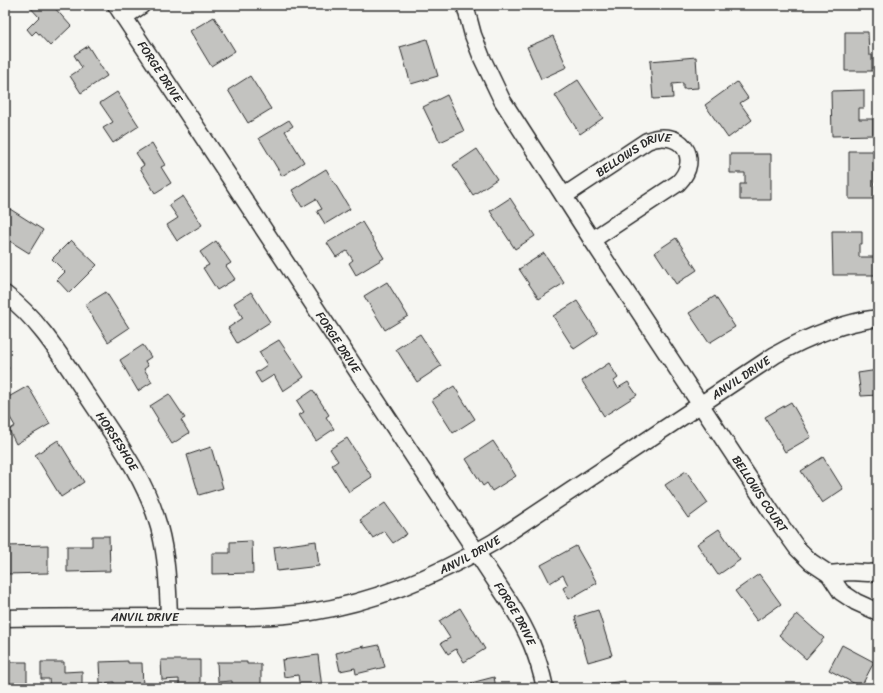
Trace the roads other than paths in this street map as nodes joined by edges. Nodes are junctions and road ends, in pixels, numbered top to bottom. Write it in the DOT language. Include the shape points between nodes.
graph roads {
  1 [pos="142,5"];
  2 [pos="465,5"];
  3 [pos="120,11"];
  4 [pos="564,196"];
  5 [pos="592,240"];
  6 [pos="5,294"];
  7 [pos="878,318"];
  8 [pos="702,405"];
  9 [pos="476,552"];
  10 [pos="878,572"];
  11 [pos="829,574"];
  12 [pos="878,612"];
  13 [pos="169,617"];
  14 [pos="5,618"];
  15 [pos="545,688"];
  1 -- 3 [label="street"];
  2 -- 4 [label="street" via="491,79"];
  3 -- 9 [label="street, FORGE DRIVE"];
  4 -- 5 [label="street"];
  4 -- 5 [label="street, BELLOWS DRIVE" via="654,138 662,136 673,139 687,152 687,171 678,183"];
  5 -- 8 [label="street"];
  6 -- 13 [label="street, HORSESHOE" via="21,307 48,337 138,474 159,527 167,574"];
  7 -- 8 [label="street, ANVIL DRIVE" via="831,329 796,343"];
  8 -- 9 [label="street, ANVIL DRIVE"];
  8 -- 11 [label="street, BELLOWS COURT" via="774,516 798,548 811,562"];
  9 -- 13 [label="street, ANVIL DRIVE" via="419,581 336,607 255,617"];
  9 -- 15 [label="street, FORGE DRIVE" via="524,628 537,657"];
  10 -- 11 [label="street"];
  11 -- 12 [label="street, BELLOWS COURT" via="841,592"];
  13 -- 14 [label="street, ANVIL DRIVE"];
}
